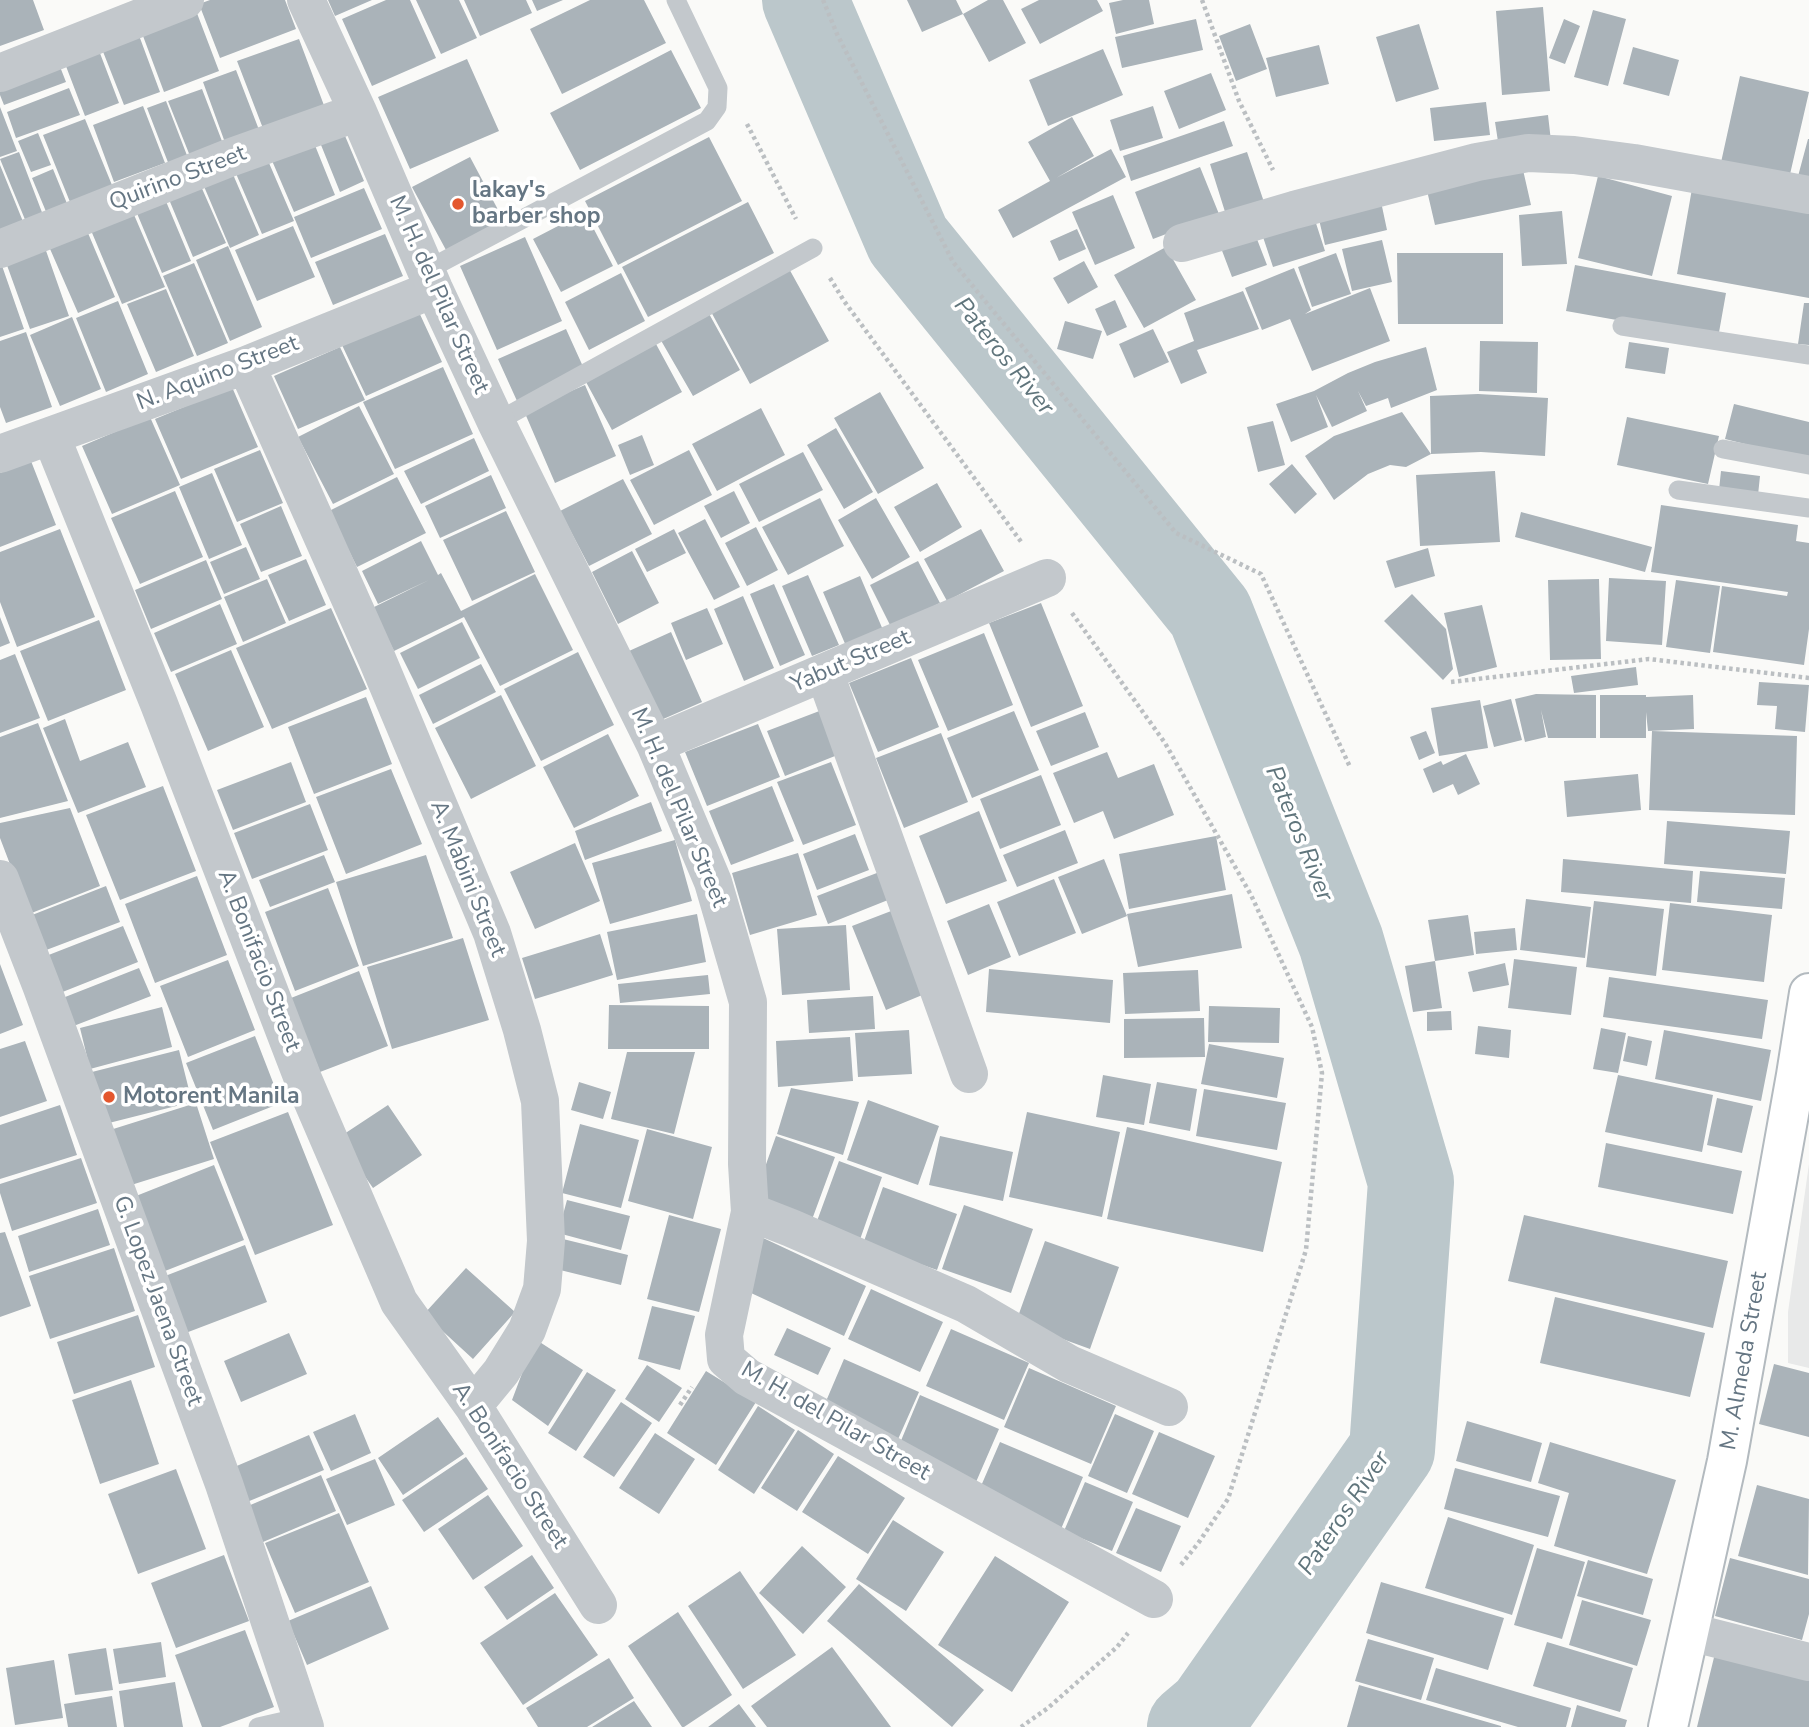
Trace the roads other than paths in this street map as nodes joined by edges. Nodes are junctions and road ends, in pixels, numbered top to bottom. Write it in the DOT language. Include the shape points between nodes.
graph roads {
  1 [pos="185,0"];
  2 [pos="306,0"];
  3 [pos="676,0"];
  4 [pos="0,73"];
  5 [pos="358,112"];
  6 [pos="1809,195"];
  7 [pos="1182,243"];
  8 [pos="813,248"];
  9 [pos="0,249"];
  10 [pos="430,280"];
  11 [pos="1622,326"];
  12 [pos="1809,355"];
  13 [pos="246,365"];
  14 [pos="496,422"];
  15 [pos="51,436"];
  16 [pos="1723,449"];
  17 [pos="0,454"];
  18 [pos="1809,465"];
  19 [pos="1678,490"];
  20 [pos="1809,508"];
  21 [pos="1047,579"];
  22 [pos="825,674"];
  23 [pos="655,744"];
  24 [pos="0,879"];
  25 [pos="1808,1007"];
  26 [pos="969,1074"];
  27 [pos="750,1212"];
  28 [pos="473,1406"];
  29 [pos="1169,1407"];
  30 [pos="1154,1599"];
  31 [pos="598,1605"];
  32 [pos="1690,1632"];
  33 [pos="1809,1662"];
  34 [pos="304,1722"];
  35 [pos="258,1727"];
  36 [pos="1668,1727"];
  1 -- 4 [label="street"];
  2 -- 5 [label="street, M. H. del Pilar Street"];
  3 -- 10 [label="lane" via="718,88 717,107 707,121"];
  5 -- 9 [label="street, Quirino Street"];
  5 -- 10 [label="street, M. H. del Pilar Street"];
  6 -- 7 [label="street" via="1634,163 1528,153 1477,162"];
  8 -- 14 [label="lane"];
  10 -- 13 [label="street, N. Aquino Street"];
  10 -- 14 [label="street, M. H. del Pilar Street"];
  11 -- 12 [label="lane"];
  13 -- 15 [label="street, N. Aquino Street"];
  13 -- 28 [label="street, A. Mabini Street" via="492,933 540,1101 546,1241 542,1289 527,1330"];
  14 -- 23 [label="street, M. H. del Pilar Street"];
  15 -- 17 [label="street, N. Aquino Street"];
  15 -- 28 [label="street, A. Bonifacio Street" via="303,1079 399,1302"];
  16 -- 18 [label="lane"];
  19 -- 20 [label="lane"];
  21 -- 22 [label="street, Yabut Street"];
  22 -- 23 [label="street, Yabut Street"];
  22 -- 26 [label="street"];
  23 -- 27 [label="street, M. H. del Pilar Street" via="713,882 748,1002"];
  24 -- 34 [label="street, G. Lopez Jaena Street" via="224,1484"];
  25 -- 32 [label="main road, M. Almeda Street" via="1727,1461"];
  27 -- 29 [label="street" via="966,1304 1069,1364"];
  27 -- 30 [label="street, M. H. del Pilar Street" via="724,1335 726,1359 747,1377"];
  28 -- 31 [label="street, A. Bonifacio Street"];
  32 -- 33 [label="street"];
  32 -- 36 [label="main road, M. Almeda Street"];
  34 -- 35 [label="lane"];
}
